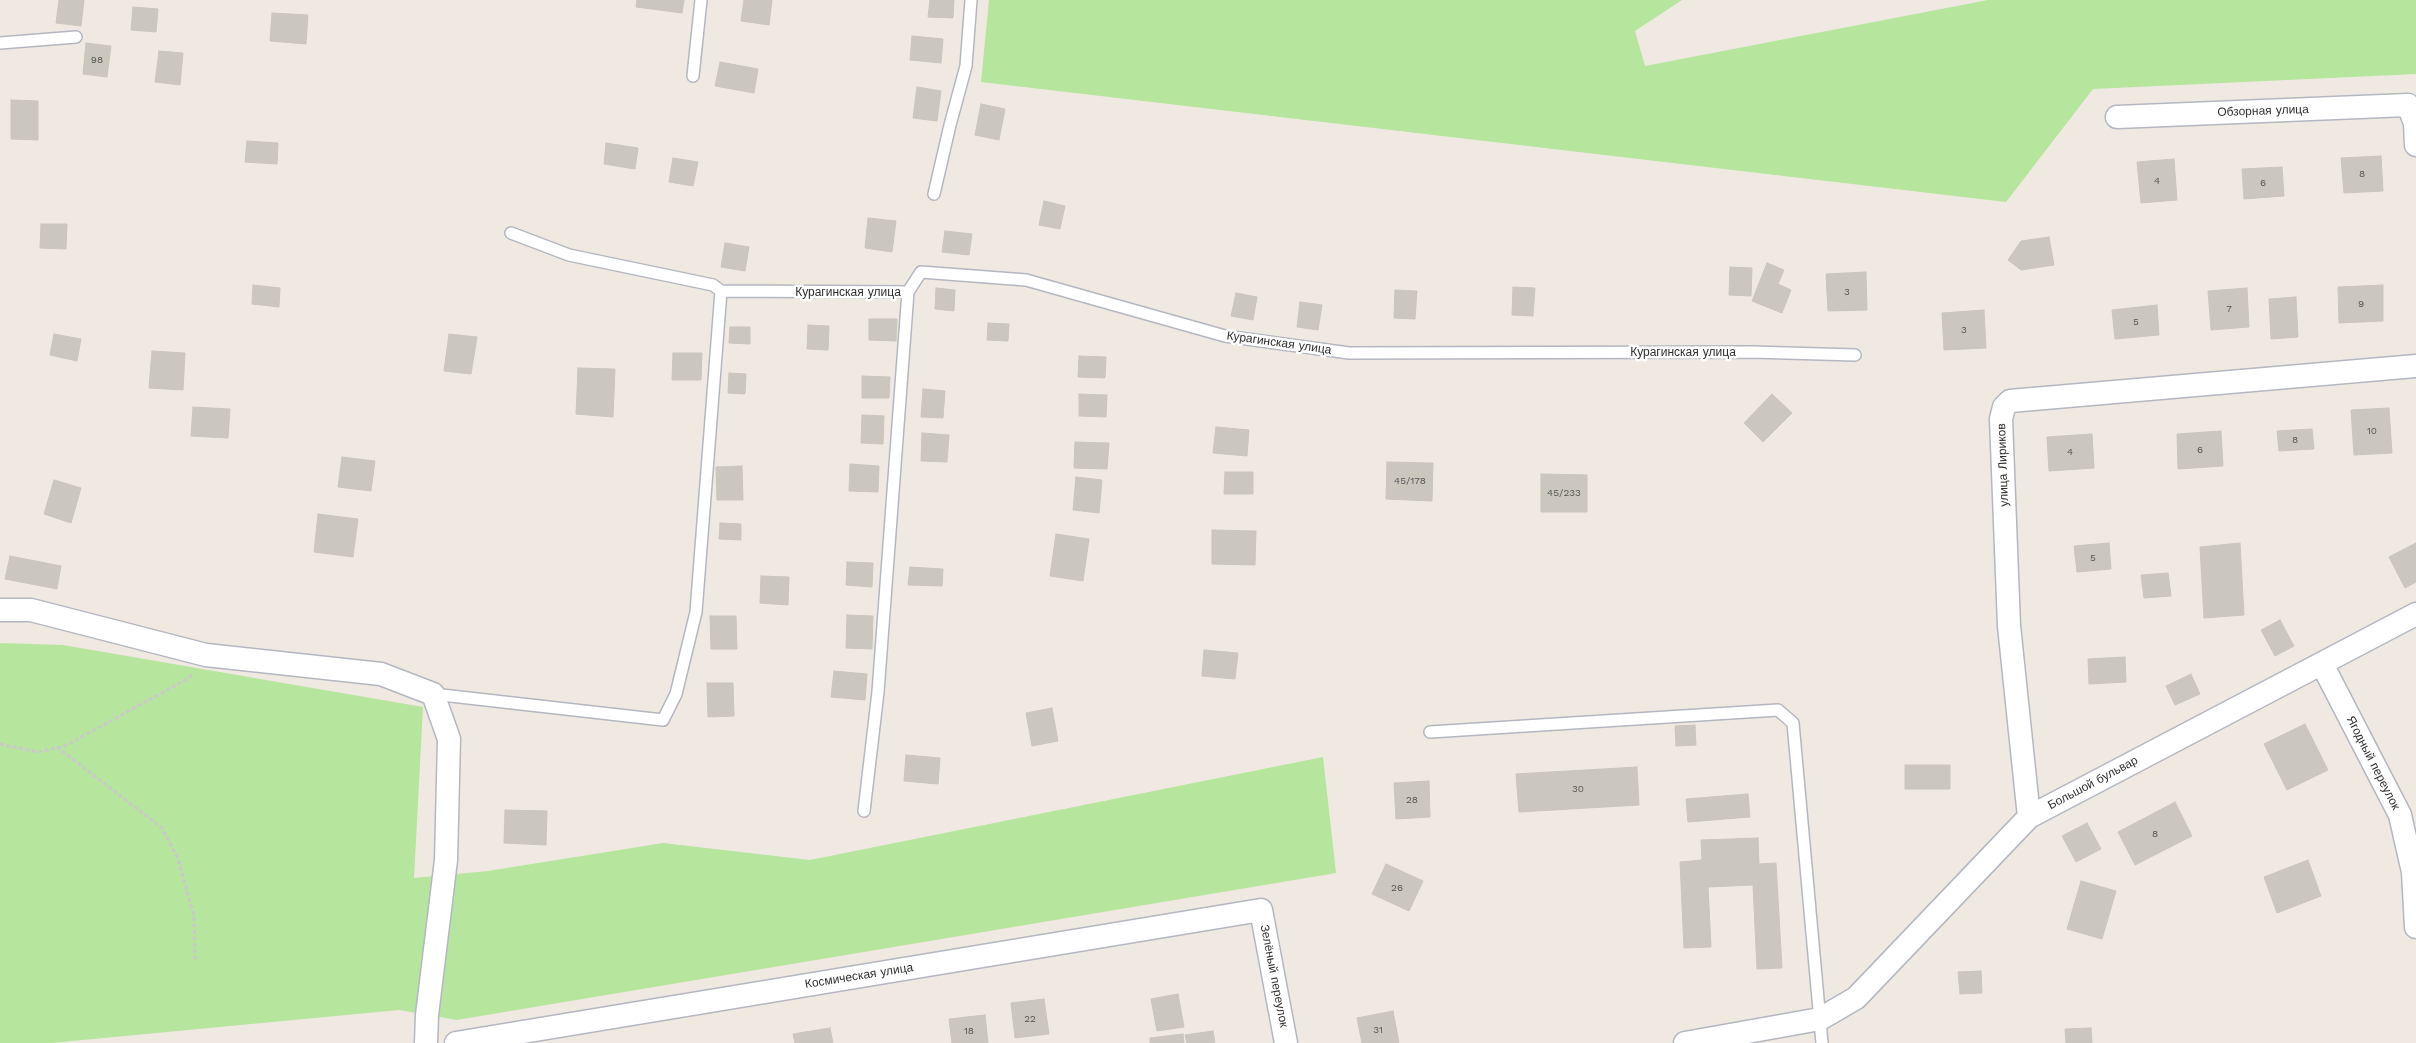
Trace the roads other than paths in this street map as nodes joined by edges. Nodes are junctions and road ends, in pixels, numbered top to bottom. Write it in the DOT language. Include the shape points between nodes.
graph roads {
  1 [pos="701,0"];
  2 [pos="971,0"];
  3 [pos="76,37"];
  4 [pos="0,43"];
  5 [pos="692,76"];
  6 [pos="2117,117"];
  7 [pos="2416,145"];
  8 [pos="934,194"];
  9 [pos="511,233"];
  10 [pos="721,291"];
  11 [pos="908,292"];
  12 [pos="1855,356"];
  13 [pos="2416,366"];
  14 [pos="0,610"];
  15 [pos="2416,614"];
  16 [pos="2322,664"];
  17 [pos="433,694"];
  18 [pos="1430,732"];
  19 [pos="864,811"];
  20 [pos="2029,817"];
  21 [pos="1261,910"];
  22 [pos="2416,926"];
  23 [pos="1820,1020"];
  24 [pos="426,1043"];
  25 [pos="456,1043"];
  26 [pos="1286,1043"];
  27 [pos="1685,1043"];
  28 [pos="1822,1043"];
  1 -- 5 [label="lane"];
  2 -- 8 [label="lane" via="966,66"];
  3 -- 4 [label="lane"];
  6 -- 7 [label="street, Обзорная улица" via="2408,105 2415,123"];
  9 -- 10 [label="lane" via="569,255 713,285"];
  10 -- 11 [label="lane, Курагинская улица"];
  10 -- 17 [label="lane" via="696,612 676,694 662,720"];
  11 -- 12 [label="lane, Курагинская улица" via="921,272 1026,280 1225,336 1349,353 1752,352"];
  11 -- 19 [label="lane" via="878,692"];
  13 -- 20 [label="street, улица Лириков" via="2010,402 2004,407 2001,419 2009,626"];
  14 -- 17 [label="street" via="31,610 206,655 382,674"];
  15 -- 16 [label="street, Большой бульвар"];
  16 -- 20 [label="street, Большой бульвар"];
  16 -- 22 [label="street, Ягодный переулок" via="2400,815 2413,872"];
  17 -- 24 [label="street" via="450,739 446,860"];
  18 -- 23 [label="lane" via="1778,710 1792,723"];
  20 -- 23 [label="street, Большой бульвар" via="1856,998"];
  21 -- 25 [label="street, Космическая улица"];
  21 -- 26 [label="street, Зелёный переулок"];
  23 -- 27 [label="street"];
  23 -- 28 [label="lane"];
}
